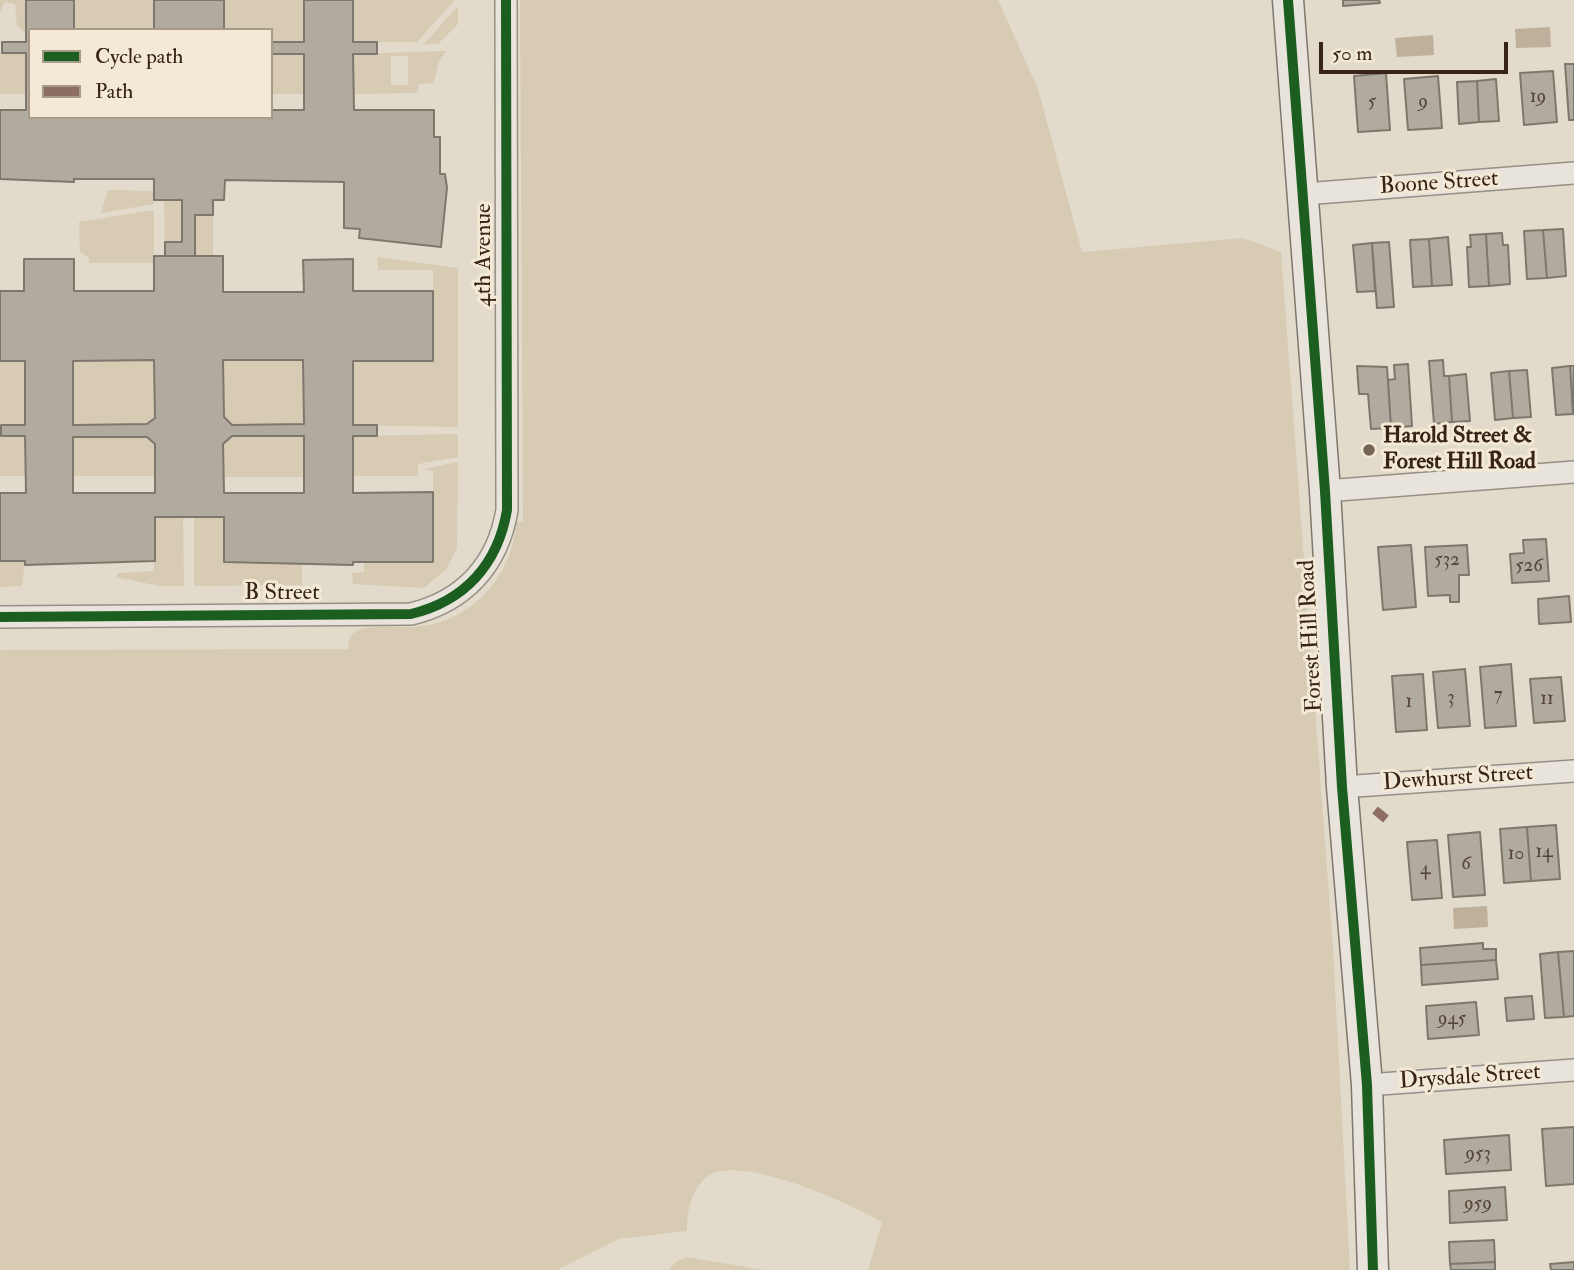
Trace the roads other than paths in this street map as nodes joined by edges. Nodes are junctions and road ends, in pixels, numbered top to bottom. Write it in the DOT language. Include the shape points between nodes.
graph roads {
  1 [pos="506,0"];
  2 [pos="1288,0"];
  3 [pos="1574,173"];
  4 [pos="1304,194"];
  5 [pos="1574,472"];
  6 [pos="1325,491"];
  7 [pos="507,510"];
  8 [pos="0,617"];
  9 [pos="1574,771"];
  10 [pos="1342,787"];
  11 [pos="1574,1070"];
  12 [pos="1367,1085"];
  13 [pos="1373,1270"];
  1 -- 7 [label="street, 4th Avenue"];
  2 -- 4 [label="street, Forest Hill Road"];
  3 -- 4 [label="street, Boone Street"];
  4 -- 6 [label="street, Forest Hill Road"];
  5 -- 6 [label="street"];
  6 -- 10 [label="street, Forest Hill Road"];
  7 -- 8 [label="street, B Street" via="495,552 470,585 445,603 411,614"];
  9 -- 10 [label="street, Dewhurst Street"];
  10 -- 12 [label="street, Forest Hill Road"];
  11 -- 12 [label="street, Drysdale Street"];
  12 -- 13 [label="street, Forest Hill Road"];
}
